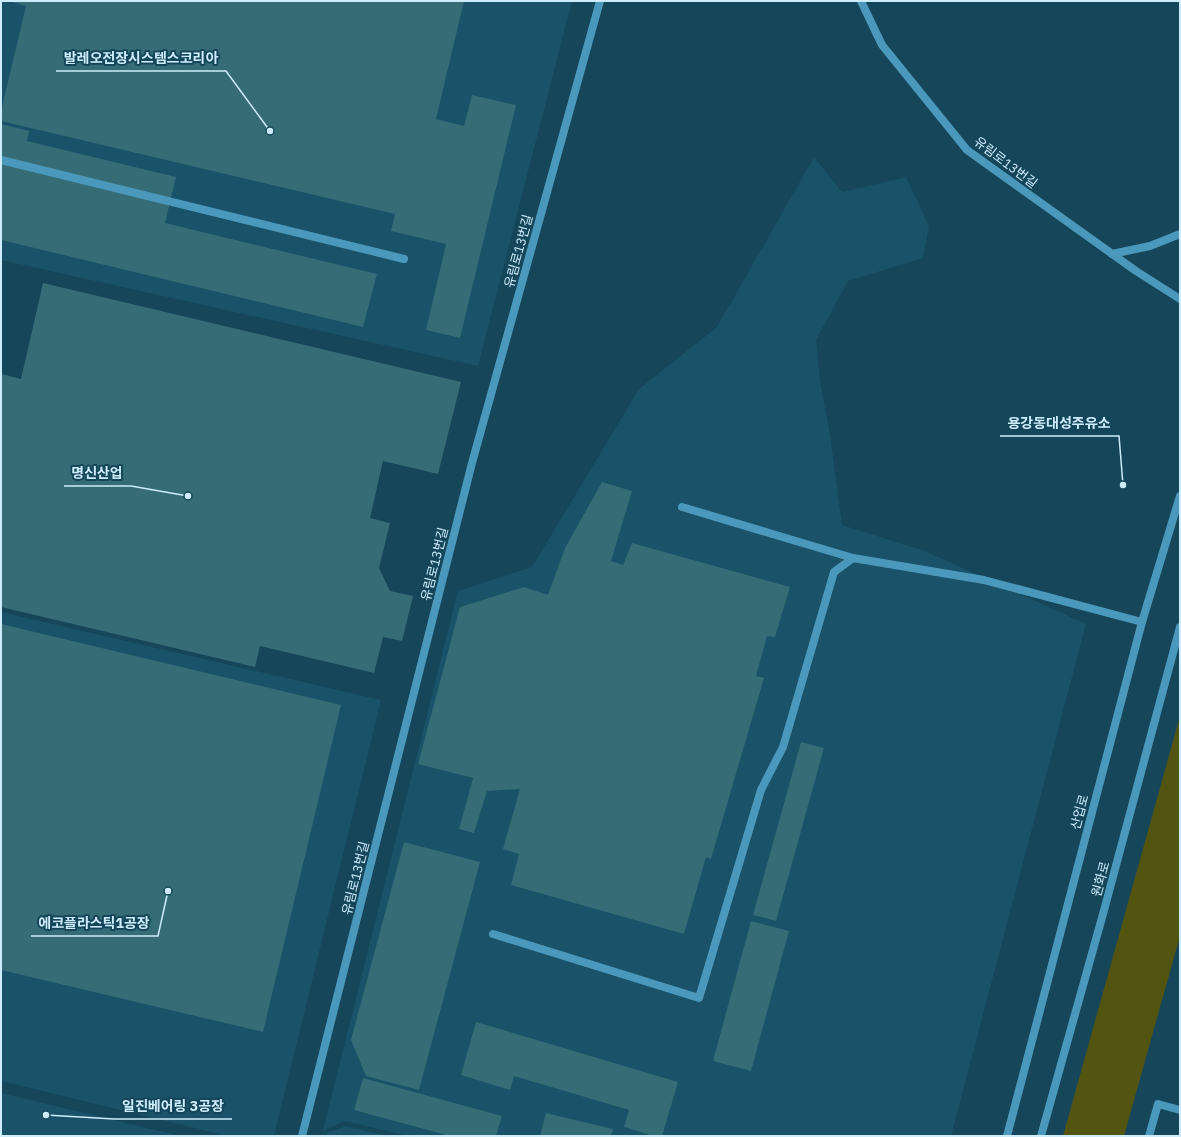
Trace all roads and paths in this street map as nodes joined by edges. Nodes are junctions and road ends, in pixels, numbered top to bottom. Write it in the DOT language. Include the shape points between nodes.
graph roads {
  1 [pos="600,1"];
  2 [pos="861,1"];
  3 [pos="1,160"];
  4 [pos="1180,234"];
  5 [pos="1112,254"];
  6 [pos="404,259"];
  7 [pos="1180,298"];
  8 [pos="1180,496"];
  9 [pos="682,507"];
  10 [pos="853,558"];
  11 [pos="1142,622"];
  12 [pos="1180,627"];
  13 [pos="494,934"];
  14 [pos="1180,1110"];
  15 [pos="302,1136"];
  16 [pos="1007,1136"];
  17 [pos="1041,1136"];
  18 [pos="1149,1136"];
  1 -- 15 [label="street, 유림로13번길" via="472,463"];
  2 -- 5 [label="street, 유림로13번길" via="882,45 967,150"];
  3 -- 6 [label="street"];
  4 -- 5 [label="street" via="1150,246"];
  5 -- 7 [label="street, 유림로13번길"];
  8 -- 11 [label="street, 산업로"];
  9 -- 10 [label="street"];
  10 -- 11 [label="street" via="984,580"];
  10 -- 13 [label="street" via="834,572 783,747 761,790 699,998"];
  11 -- 16 [label="street, 산업로"];
  12 -- 17 [label="street, 원화로"];
  14 -- 18 [label="street" via="1158,1104"];
}
